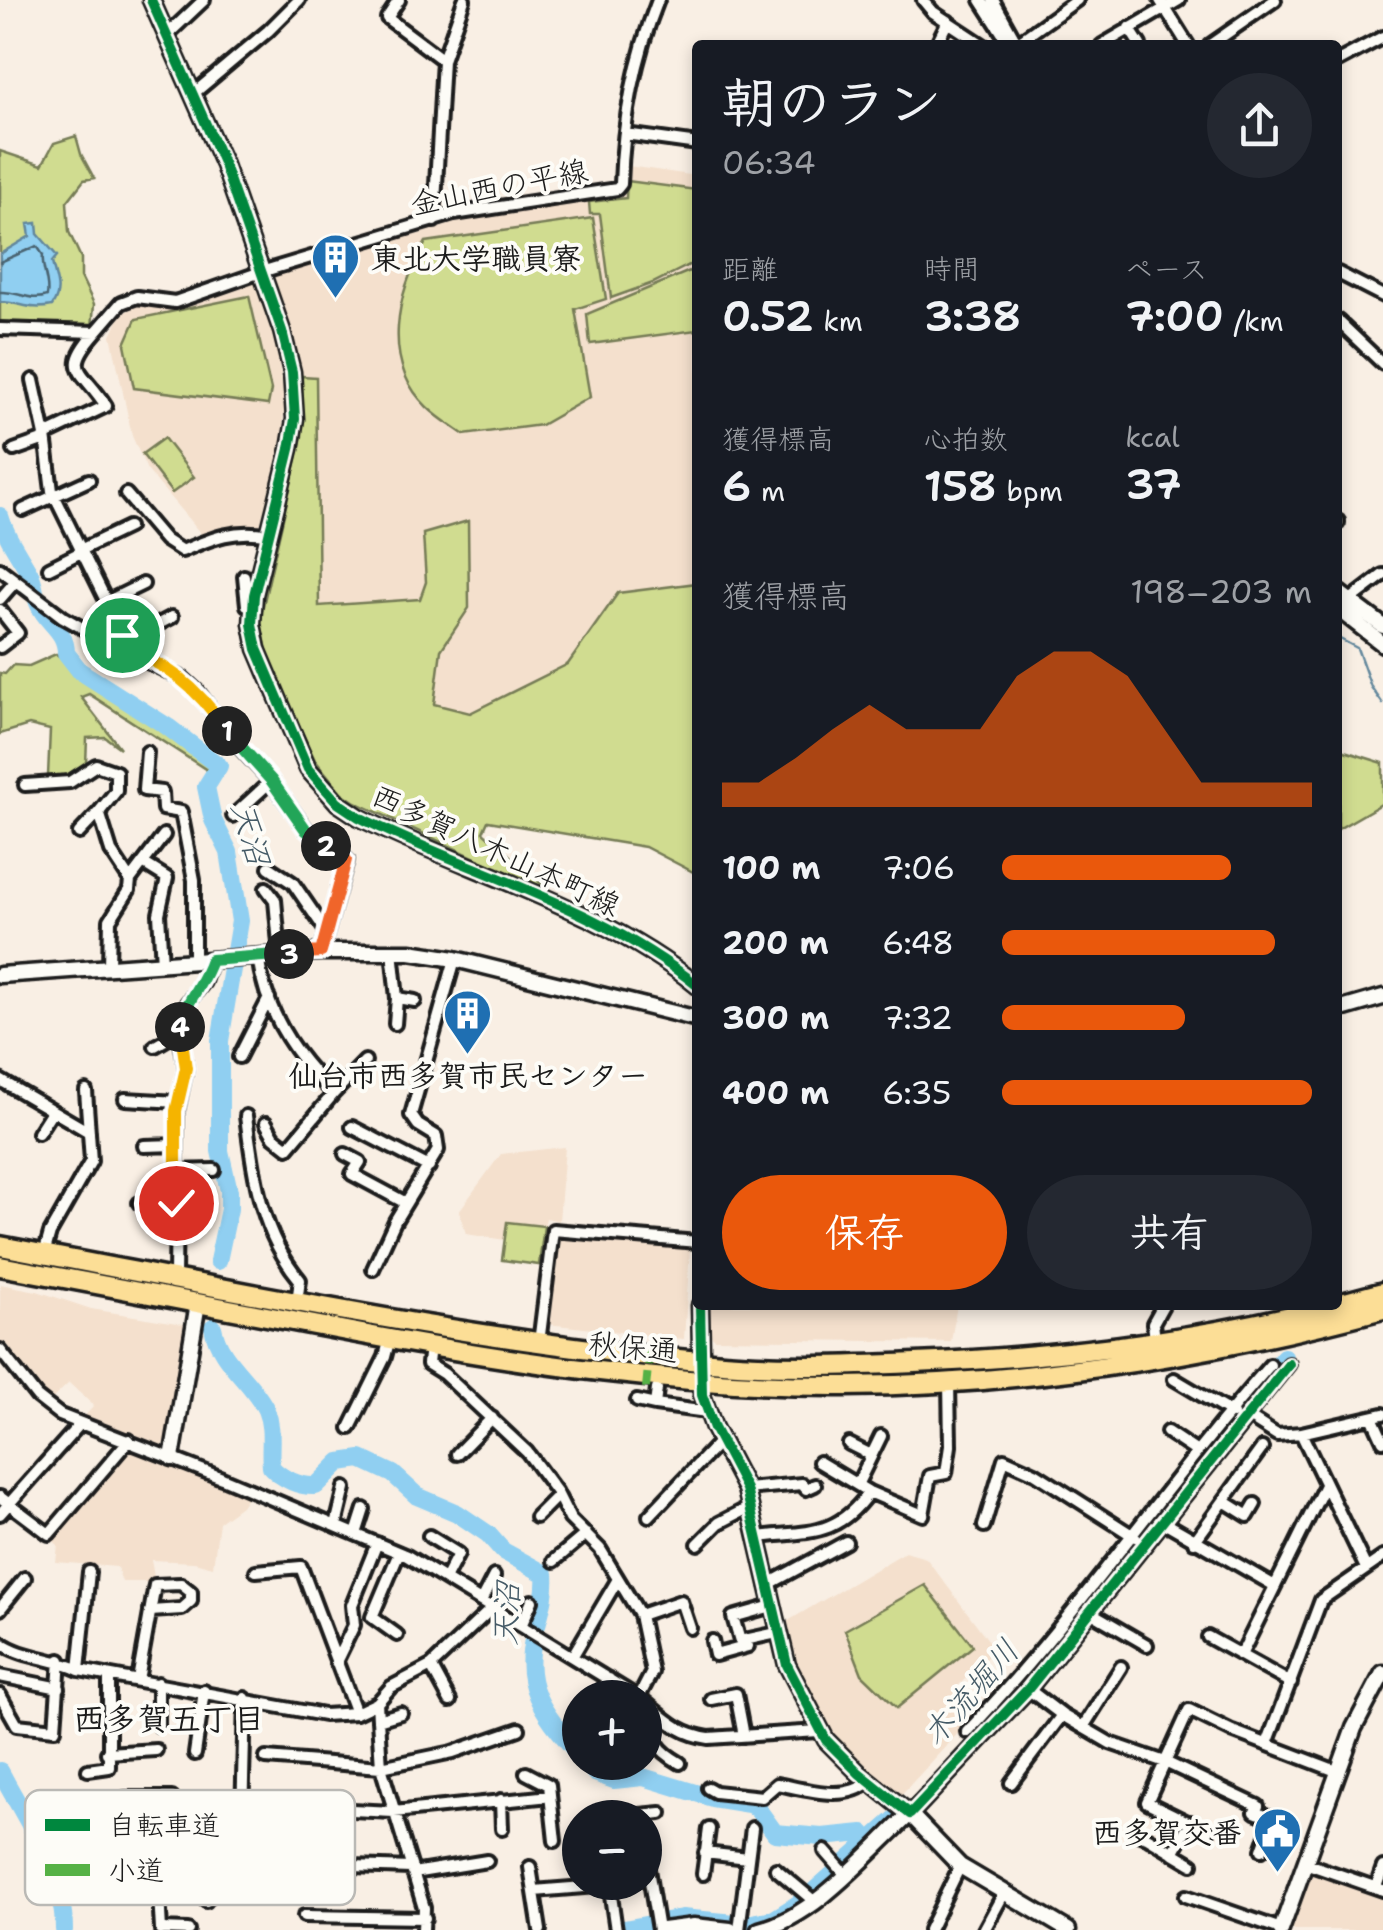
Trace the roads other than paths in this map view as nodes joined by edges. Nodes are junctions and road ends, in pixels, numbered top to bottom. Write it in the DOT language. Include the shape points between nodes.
graph roads {
  1 [pos="151,0"];
  2 [pos="204,0"];
  3 [pos="299,0"];
  4 [pos="399,0"];
  5 [pos="464,0"];
  6 [pos="658,0"];
  7 [pos="981,0"];
  8 [pos="993,0"];
  9 [pos="1077,0"];
  10 [pos="1179,0"];
  11 [pos="1276,0"];
  12 [pos="930,2"];
  13 [pos="1163,4"];
  14 [pos="948,21"];
  15 [pos="1129,28"];
  16 [pos="167,35"];
  17 [pos="1383,37"];
  18 [pos="938,40"];
  19 [pos="976,40"];
  20 [pos="1012,40"];
  21 [pos="1013,40"];
  22 [pos="1021,40"];
  23 [pos="1110,40"];
  24 [pos="1137,40"];
  25 [pos="1185,40"];
  26 [pos="1217,40"];
  27 [pos="1342,58"];
  28 [pos="443,60"];
  29 [pos="193,94"];
  30 [pos="624,134"];
  31 [pos="692,143"];
  32 [pos="434,222"];
  33 [pos="262,272"];
  34 [pos="1342,275"];
  35 [pos="1383,296"];
  36 [pos="1342,325"];
  37 [pos="0,329"];
  38 [pos="96,332"];
  39 [pos="1383,364"];
  40 [pos="32,380"];
  41 [pos="45,437"];
  42 [pos="14,450"];
  43 [pos="89,480"];
  44 [pos="126,494"];
  45 [pos="54,496"];
  46 [pos="24,510"];
  47 [pos="128,527"];
  48 [pos="269,535"];
  49 [pos="80,551"];
  50 [pos="49,568"];
  51 [pos="0,570"];
  52 [pos="1383,575"];
  53 [pos="244,576"];
  54 [pos="14,582"];
  55 [pos="142,584"];
  56 [pos="0,598"];
  57 [pos="1342,601"];
  58 [pos="106,602"];
  59 [pos="252,607"];
  60 [pos="0,610"];
  61 [pos="172,617"];
  62 [pos="1383,626"];
  63 [pos="1383,644"];
  64 [pos="124,645"];
  65 [pos="0,647"];
  66 [pos="147,752"];
  67 [pos="271,780"];
  68 [pos="25,785"];
  69 [pos="98,812"];
  70 [pos="232,816"];
  71 [pos="80,833"];
  72 [pos="164,835"];
  73 [pos="143,862"];
  74 [pos="268,867"];
  75 [pos="130,880"];
  76 [pos="266,888"];
  77 [pos="326,931"];
  78 [pos="392,951"];
  79 [pos="321,952"];
  80 [pos="280,955"];
  81 [pos="258,956"];
  82 [pos="225,958"];
  83 [pos="455,959"];
  84 [pos="194,961"];
  85 [pos="162,964"];
  86 [pos="110,966"];
  87 [pos="0,975"];
  88 [pos="692,982"];
  89 [pos="269,998"];
  90 [pos="398,998"];
  91 [pos="1383,998"];
  92 [pos="414,1001"];
  93 [pos="1342,1009"];
  94 [pos="692,1017"];
  95 [pos="394,1024"];
  96 [pos="179,1032"];
  97 [pos="155,1046"];
  98 [pos="239,1057"];
  99 [pos="364,1061"];
  100 [pos="0,1080"];
  101 [pos="86,1091"];
  102 [pos="334,1093"];
  103 [pos="125,1099"];
  104 [pos="178,1102"];
  105 [pos="52,1111"];
  106 [pos="246,1116"];
  107 [pos="266,1123"];
  108 [pos="352,1127"];
  109 [pos="88,1132"];
  110 [pos="38,1133"];
  111 [pos="176,1145"];
  112 [pos="144,1146"];
  113 [pos="345,1154"];
  114 [pos="429,1167"];
  115 [pos="214,1170"];
  116 [pos="176,1171"];
  117 [pos="139,1203"];
  118 [pos="176,1203"];
  119 [pos="406,1203"];
  120 [pos="692,1242"];
  121 [pos="0,1246"];
  122 [pos="44,1254"];
  123 [pos="0,1266"];
  124 [pos="373,1270"];
  125 [pos="174,1278"];
  126 [pos="1383,1292"];
  127 [pos="296,1302"];
  128 [pos="198,1303"];
  129 [pos="1342,1303"];
  130 [pos="700,1310"];
  131 [pos="1160,1310"];
  132 [pos="1310,1310"];
  133 [pos="1383,1310"];
  134 [pos="390,1338"];
  135 [pos="1155,1340"];
  136 [pos="538,1344"];
  137 [pos="430,1345"];
  138 [pos="0,1350"];
  139 [pos="1270,1364"];
  140 [pos="1289,1364"];
  141 [pos="700,1371"];
  142 [pos="1174,1379"];
  143 [pos="949,1380"];
  144 [pos="658,1384"];
  145 [pos="636,1401"];
  146 [pos="655,1405"];
  147 [pos="707,1412"];
  148 [pos="1238,1416"];
  149 [pos="1378,1416"];
  150 [pos="492,1418"];
  151 [pos="80,1424"];
  152 [pos="350,1428"];
  153 [pos="1167,1432"];
  154 [pos="1302,1433"];
  155 [pos="880,1436"];
  156 [pos="129,1440"];
  157 [pos="721,1440"];
  158 [pos="1383,1441"];
  159 [pos="848,1444"];
  160 [pos="1262,1448"];
  161 [pos="1196,1452"];
  162 [pos="457,1454"];
  163 [pos="871,1455"];
  164 [pos="172,1458"];
  165 [pos="819,1462"];
  166 [pos="858,1483"];
  167 [pos="815,1485"];
  168 [pos="1325,1485"];
  169 [pos="344,1488"];
  170 [pos="746,1488"];
  171 [pos="870,1492"];
  172 [pos="558,1495"];
  173 [pos="4,1500"];
  174 [pos="1224,1501"];
  175 [pos="1255,1504"];
  176 [pos="750,1507"];
  177 [pos="364,1510"];
  178 [pos="0,1514"];
  179 [pos="649,1516"];
  180 [pos="536,1517"];
  181 [pos="1162,1521"];
  182 [pos="336,1525"];
  183 [pos="984,1526"];
  184 [pos="356,1534"];
  185 [pos="586,1534"];
  186 [pos="429,1536"];
  187 [pos="757,1538"];
  188 [pos="1138,1538"];
  189 [pos="846,1542"];
  190 [pos="1194,1542"];
  191 [pos="377,1543"];
  192 [pos="698,1544"];
  193 [pos="399,1553"];
  194 [pos="1383,1557"];
  195 [pos="554,1561"];
  196 [pos="1366,1568"];
  197 [pos="256,1571"];
  198 [pos="89,1572"];
  199 [pos="494,1576"];
  200 [pos="25,1578"];
  201 [pos="445,1579"];
  202 [pos="618,1579"];
  203 [pos="767,1585"];
  204 [pos="1275,1586"];
  205 [pos="481,1601"];
  206 [pos="532,1602"];
  207 [pos="772,1606"];
  208 [pos="492,1608"];
  209 [pos="0,1609"];
  210 [pos="150,1610"];
  211 [pos="1090,1612"];
  212 [pos="640,1615"];
  213 [pos="690,1628"];
  214 [pos="530,1632"];
  215 [pos="398,1635"];
  216 [pos="778,1635"];
  217 [pos="1208,1637"];
  218 [pos="712,1641"];
  219 [pos="0,1642"];
  220 [pos="1147,1645"];
  221 [pos="1242,1655"];
  222 [pos="572,1657"];
  223 [pos="60,1660"];
  224 [pos="336,1662"];
  225 [pos="431,1666"];
  226 [pos="1121,1668"];
  227 [pos="80,1670"];
  228 [pos="1383,1672"];
  229 [pos="0,1676"];
  230 [pos="108,1676"];
  231 [pos="608,1679"];
  232 [pos="138,1680"];
  233 [pos="648,1680"];
  234 [pos="158,1683"];
  235 [pos="1291,1683"];
  236 [pos="59,1688"];
  237 [pos="1028,1689"];
  238 [pos="204,1691"];
  239 [pos="0,1694"];
  240 [pos="245,1698"];
  241 [pos="710,1700"];
  242 [pos="450,1702"];
  243 [pos="377,1704"];
  244 [pos="402,1713"];
  245 [pos="356,1714"];
  246 [pos="1062,1715"];
  247 [pos="662,1718"];
  248 [pos="378,1720"];
  249 [pos="158,1725"];
  250 [pos="1083,1727"];
  251 [pos="519,1728"];
  252 [pos="819,1731"];
  253 [pos="744,1736"];
  254 [pos="971,1736"];
  255 [pos="1267,1744"];
  256 [pos="662,1749"];
  257 [pos="156,1750"];
  258 [pos="106,1753"];
  259 [pos="194,1754"];
  260 [pos="266,1758"];
  261 [pos="1165,1762"];
  262 [pos="680,1763"];
  263 [pos="380,1767"];
  264 [pos="88,1770"];
  265 [pos="1339,1772"];
  266 [pos="526,1773"];
  267 [pos="870,1782"];
  268 [pos="1011,1783"];
  269 [pos="708,1788"];
  270 [pos="243,1790"];
  271 [pos="550,1796"];
  272 [pos="501,1800"];
  273 [pos="355,1810"];
  274 [pos="905,1810"];
  275 [pos="394,1812"];
  276 [pos="1190,1822"];
  277 [pos="752,1828"];
  278 [pos="502,1829"];
  279 [pos="709,1829"];
  280 [pos="1208,1832"];
  281 [pos="1138,1834"];
  282 [pos="554,1841"];
  283 [pos="1262,1850"];
  284 [pos="825,1851"];
  285 [pos="706,1852"];
  286 [pos="1173,1854"];
  287 [pos="748,1858"];
  288 [pos="488,1860"];
  289 [pos="1192,1864"];
  290 [pos="1305,1864"];
  291 [pos="960,1866"];
  292 [pos="355,1867"];
  293 [pos="530,1867"];
  294 [pos="1383,1867"];
  295 [pos="776,1869"];
  296 [pos="412,1870"];
  297 [pos="840,1870"];
  298 [pos="702,1874"];
  299 [pos="562,1888"];
  300 [pos="1379,1889"];
  301 [pos="534,1891"];
  302 [pos="1004,1894"];
  303 [pos="1186,1896"];
  304 [pos="810,1897"];
  305 [pos="612,1900"];
  306 [pos="653,1900"];
  307 [pos="160,1905"];
  308 [pos="304,1916"];
  309 [pos="424,1924"];
  310 [pos="658,1926"];
  311 [pos="738,1926"];
  312 [pos="616,1927"];
  313 [pos="693,1928"];
  314 [pos="1281,1929"];
  315 [pos="161,1930"];
  316 [pos="188,1930"];
  317 [pos="540,1930"];
  318 [pos="759,1930"];
  319 [pos="929,1930"];
  320 [pos="984,1930"];
  321 [pos="1068,1930"];
  1 -- 16 [label="street, 西多賀八木山本町線"];
  2 -- 16 [label="street"];
  3 -- 29 [label="street"];
  4 -- 28 [label="street" via="388,18"];
  5 -- 28 [label="street"];
  6 -- 30 [label="street, 金山西の平線" via="640,47"];
  7 -- 20 [label="street"];
  8 -- 21 [label="street"];
  9 -- 22 [label="street"];
  10 -- 13 [label="street"];
  11 -- 26 [label="street"];
  12 -- 14 [label="street"];
  13 -- 15 [label="street"];
  13 -- 25 [label="street"];
  14 -- 18 [label="street"];
  14 -- 19 [label="street"];
  15 -- 23 [label="street"];
  15 -- 24 [label="street"];
  16 -- 29 [label="street, 西多賀八木山本町線"];
  17 -- 27 [label="street"];
  28 -- 32 [label="street"];
  29 -- 33 [label="street, 西多賀八木山本町線"];
  30 -- 31 [label="street"];
  30 -- 32 [label="street, 金山西の平線" via="617,189"];
  32 -- 33 [label="street, 金山西の平線"];
  33 -- 38 [label="street, 金山西の平線" via="175,302 137,296 121,303"];
  33 -- 48 [label="street, 西多賀八木山本町線" via="282,331 295,404"];
  34 -- 35 [label="street"];
  36 -- 39 [label="street"];
  37 -- 38 [label="street"];
  38 -- 41 [label="street" via="76,364 106,406"];
  40 -- 41 [label="street"];
  41 -- 42 [label="street"];
  41 -- 45 [label="street"];
  43 -- 45 [label="street"];
  44 -- 48 [label="street" via="182,551 223,533"];
  45 -- 46 [label="street"];
  45 -- 49 [label="street"];
  47 -- 49 [label="street"];
  48 -- 59 [label="street, 西多賀八木山本町線"];
  49 -- 50 [label="street"];
  49 -- 58 [label="street"];
  51 -- 54 [label="street"];
  52 -- 57 [label="street"];
  53 -- 59 [label="street"];
  54 -- 56 [label="street"];
  54 -- 64 [label="street"];
  55 -- 58 [label="street"];
  57 -- 62 [label="street"];
  57 -- 63 [label="street"];
  58 -- 64 [label="street"];
  59 -- 88 [label="street, 西多賀八木山本町線" via="258,648 283,714 308,769 338,803 588,915"];
  60 -- 65 [label="street" via="18,633"];
  61 -- 64 [label="street"];
  64 -- 67 [label="street" via="184,679"];
  66 -- 84 [label="street" via="144,790 162,792 163,809 180,812 194,880"];
  67 -- 70 [label="street"];
  67 -- 77 [label="street" via="306,830 346,860"];
  68 -- 69 [label="street" via="70,782 91,766 110,768 116,791"];
  69 -- 71 [label="street"];
  69 -- 75 [label="street"];
  72 -- 73 [label="street"];
  73 -- 75 [label="street"];
  73 -- 85 [label="street" via="168,878 159,914"];
  74 -- 77 [label="street" via="293,883"];
  75 -- 86 [label="street" via="110,920"];
  76 -- 80 [label="street" via="275,900"];
  77 -- 79 [label="street"];
  78 -- 79 [label="street"];
  78 -- 83 [label="street"];
  78 -- 90 [label="street"];
  79 -- 80 [label="street"];
  80 -- 81 [label="street"];
  81 -- 82 [label="street"];
  81 -- 89 [label="street"];
  82 -- 84 [label="street"];
  82 -- 96 [label="street" via="187,1003"];
  83 -- 94 [label="street"];
  83 -- 114 [label="street" via="411,1114 439,1142"];
  84 -- 85 [label="street"];
  85 -- 86 [label="street"];
  86 -- 87 [label="street"];
  89 -- 98 [label="street"];
  89 -- 102 [label="street" via="292,1048"];
  90 -- 92 [label="street"];
  90 -- 95 [label="street"];
  91 -- 93 [label="street"];
  96 -- 97 [label="street"];
  96 -- 104 [label="street" via="186,1068"];
  99 -- 102 [label="street"];
  100 -- 105 [label="street"];
  101 -- 109 [label="street"];
  102 -- 107 [label="street" via="288,1148"];
  103 -- 104 [label="street"];
  104 -- 111 [label="street"];
  105 -- 109 [label="street"];
  105 -- 110 [label="street"];
  106 -- 127 [label="street" via="261,1209 282,1258 300,1280"];
  108 -- 114 [label="street"];
  109 -- 122 [label="street" via="90,1162"];
  111 -- 112 [label="street"];
  111 -- 116 [label="street"];
  113 -- 119 [label="street" via="360,1162 352,1174"];
  114 -- 119 [label="street"];
  115 -- 116 [label="street"];
  116 -- 118 [label="street"];
  117 -- 118 [label="street"];
  118 -- 125 [label="street"];
  119 -- 124 [label="street"];
  120 -- 136 [label="street" via="553,1230"];
  121 -- 122 [label="highway, 秋保通"];
  122 -- 125 [label="highway, 秋保通"];
  123 -- 128 [label="highway, 秋保通"];
  125 -- 127 [label="highway, 秋保通"];
  126 -- 129 [label="highway, 秋保通"];
  127 -- 136 [label="highway, 秋保通"];
  128 -- 134 [label="highway, 秋保通"];
  128 -- 164 [label="street"];
  130 -- 141 [label="street"];
  131 -- 135 [label="street"];
  132 -- 135 [label="highway, 秋保通"];
  133 -- 143 [label="highway, 秋保通" via="1113,1366"];
  134 -- 137 [label="highway, 秋保通"];
  134 -- 152 [label="street"];
  135 -- 141 [label="highway, 秋保通" via="953,1362"];
  136 -- 141 [label="highway, 秋保通"];
  137 -- 144 [label="highway, 秋保通"];
  137 -- 150 [label="street" via="428,1364"];
  138 -- 151 [label="street" via="47,1406"];
  139 -- 148 [label="street"];
  140 -- 148 [label="street"];
  141 -- 143 [label="highway, 秋保通" via="846,1386"];
  141 -- 144 [label="highway, 秋保通"];
  141 -- 147 [label="street"];
  142 -- 148 [label="street"];
  143 -- 171 [label="street" via="946,1473 930,1476 923,1515"];
  144 -- 146 [label="street"];
  145 -- 146 [label="street"];
  146 -- 147 [label="street"];
  147 -- 157 [label="street"];
  148 -- 154 [label="street" via="1277,1435"];
  148 -- 161 [label="street"];
  148 -- 181 [label="street"];
  149 -- 154 [label="street"];
  149 -- 158 [label="street"];
  150 -- 162 [label="street"];
  150 -- 172 [label="street" via="528,1452"];
  151 -- 156 [label="street"];
  151 -- 173 [label="street"];
  153 -- 161 [label="street"];
  154 -- 168 [label="street"];
  155 -- 163 [label="street"];
  156 -- 164 [label="street"];
  156 -- 173 [label="street" via="49,1534"];
  157 -- 170 [label="street"];
  157 -- 179 [label="street"];
  159 -- 163 [label="street"];
  160 -- 174 [label="street"];
  161 -- 188 [label="street"];
  163 -- 166 [label="street"];
  164 -- 182 [label="street"];
  165 -- 166 [label="street"];
  166 -- 171 [label="street"];
  167 -- 170 [label="street"];
  168 -- 196 [label="street"];
  168 -- 204 [label="street"];
  169 -- 182 [label="street"];
  170 -- 176 [label="street"];
  171 -- 187 [label="street" via="828,1530"];
  172 -- 180 [label="street"];
  172 -- 185 [label="street"];
  173 -- 178 [label="street"];
  174 -- 175 [label="street" via="1248,1516"];
  174 -- 190 [label="street"];
  176 -- 187 [label="street"];
  176 -- 192 [label="street" via="718,1523"];
  177 -- 184 [label="street"];
  181 -- 188 [label="street"];
  181 -- 190 [label="street"];
  182 -- 184 [label="street"];
  183 -- 188 [label="street" via="1004,1459"];
  184 -- 191 [label="street"];
  185 -- 195 [label="street"];
  185 -- 202 [label="street"];
  186 -- 201 [label="street" via="458,1554"];
  187 -- 203 [label="street"];
  188 -- 211 [label="street"];
  188 -- 254 [label="street"];
  189 -- 203 [label="street"];
  190 -- 204 [label="street"];
  191 -- 193 [label="street"];
  191 -- 224 [label="street"];
  193 -- 201 [label="street"];
  193 -- 215 [label="street" via="372,1617"];
  194 -- 196 [label="street"];
  196 -- 235 [label="street" via="1321,1600"];
  197 -- 224 [label="street" via="300,1567"];
  198 -- 227 [label="street"];
  199 -- 205 [label="street"];
  200 -- 209 [label="street"];
  201 -- 205 [label="street"];
  202 -- 212 [label="street"];
  202 -- 222 [label="street"];
  203 -- 207 [label="street"];
  204 -- 221 [label="street"];
  205 -- 208 [label="street"];
  206 -- 214 [label="street"];
  207 -- 216 [label="street"];
  207 -- 216 [label="street" via="733,1617 740,1642"];
  208 -- 214 [label="street"];
  208 -- 225 [label="street"];
  210 -- 232 [label="street"];
  211 -- 220 [label="street"];
  211 -- 237 [label="street"];
  212 -- 213 [label="street" via="681,1602"];
  212 -- 233 [label="street"];
  214 -- 222 [label="street"];
  216 -- 218 [label="street" via="715,1655"];
  216 -- 252 [label="street"];
  217 -- 221 [label="street"];
  219 -- 223 [label="street"];
  221 -- 235 [label="street"];
  222 -- 231 [label="street"];
  223 -- 227 [label="street"];
  223 -- 236 [label="street"];
  224 -- 245 [label="street"];
  225 -- 242 [label="street"];
  225 -- 243 [label="street" via="391,1687"];
  226 -- 250 [label="street"];
  227 -- 230 [label="street"];
  228 -- 265 [label="street"];
  229 -- 236 [label="street"];
  230 -- 232 [label="street"];
  230 -- 258 [label="street"];
  232 -- 234 [label="street"];
  234 -- 238 [label="street"];
  234 -- 249 [label="street"];
  235 -- 255 [label="street"];
  236 -- 239 [label="street" via="55,1729 48,1730 17,1725"];
  237 -- 246 [label="street"];
  237 -- 254 [label="street"];
  238 -- 240 [label="street"];
  238 -- 259 [label="street"];
  240 -- 245 [label="street"];
  240 -- 270 [label="street"];
  241 -- 253 [label="street" via="736,1694"];
  243 -- 245 [label="street"];
  243 -- 248 [label="street"];
  244 -- 248 [label="street"];
  246 -- 250 [label="street"];
  246 -- 268 [label="street"];
  247 -- 253 [label="street" via="693,1736"];
  248 -- 263 [label="street"];
  250 -- 261 [label="street"];
  251 -- 263 [label="street" via="453,1752"];
  252 -- 253 [label="street"];
  252 -- 267 [label="street"];
  254 -- 274 [label="street"];
  255 -- 261 [label="street" via="1190,1710"];
  255 -- 265 [label="street"];
  256 -- 262 [label="street"];
  257 -- 258 [label="street"];
  258 -- 264 [label="street" via="109,1767"];
  260 -- 263 [label="street"];
  261 -- 276 [label="street" via="1147,1802"];
  261 -- 283 [label="street" via="1272,1818"];
  263 -- 275 [label="street"];
  265 -- 290 [label="street"];
  266 -- 271 [label="street" via="549,1786"];
  267 -- 269 [label="street" via="831,1793 777,1784 762,1797"];
  267 -- 274 [label="street"];
  271 -- 272 [label="street"];
  271 -- 282 [label="street"];
  272 -- 275 [label="street"];
  272 -- 278 [label="street"];
  273 -- 275 [label="street"];
  274 -- 291 [label="street"];
  274 -- 297 [label="street"];
  275 -- 296 [label="street"];
  276 -- 280 [label="street"];
  276 -- 286 [label="street"];
  277 -- 287 [label="street"];
  279 -- 285 [label="street"];
  281 -- 286 [label="street"];
  284 -- 297 [label="street"];
  285 -- 287 [label="street"];
  285 -- 298 [label="street"];
  286 -- 289 [label="street"];
  287 -- 311 [label="street"];
  288 -- 296 [label="street"];
  290 -- 300 [label="street"];
  290 -- 314 [label="street"];
  291 -- 302 [label="street"];
  291 -- 319 [label="street"];
  292 -- 296 [label="street"];
  293 -- 301 [label="street"];
  294 -- 300 [label="street"];
  295 -- 304 [label="street"];
  296 -- 309 [label="street"];
  297 -- 304 [label="street"];
  299 -- 301 [label="street"];
  301 -- 317 [label="street"];
  302 -- 320 [label="street"];
  302 -- 321 [label="street"];
  303 -- 314 [label="street"];
  304 -- 318 [label="street" via="775,1926"];
  305 -- 312 [label="street"];
  306 -- 310 [label="street"];
  307 -- 315 [label="street"];
  308 -- 309 [label="street"];
  310 -- 313 [label="street"];
  311 -- 313 [label="street"];
  315 -- 316 [label="street"];
}
